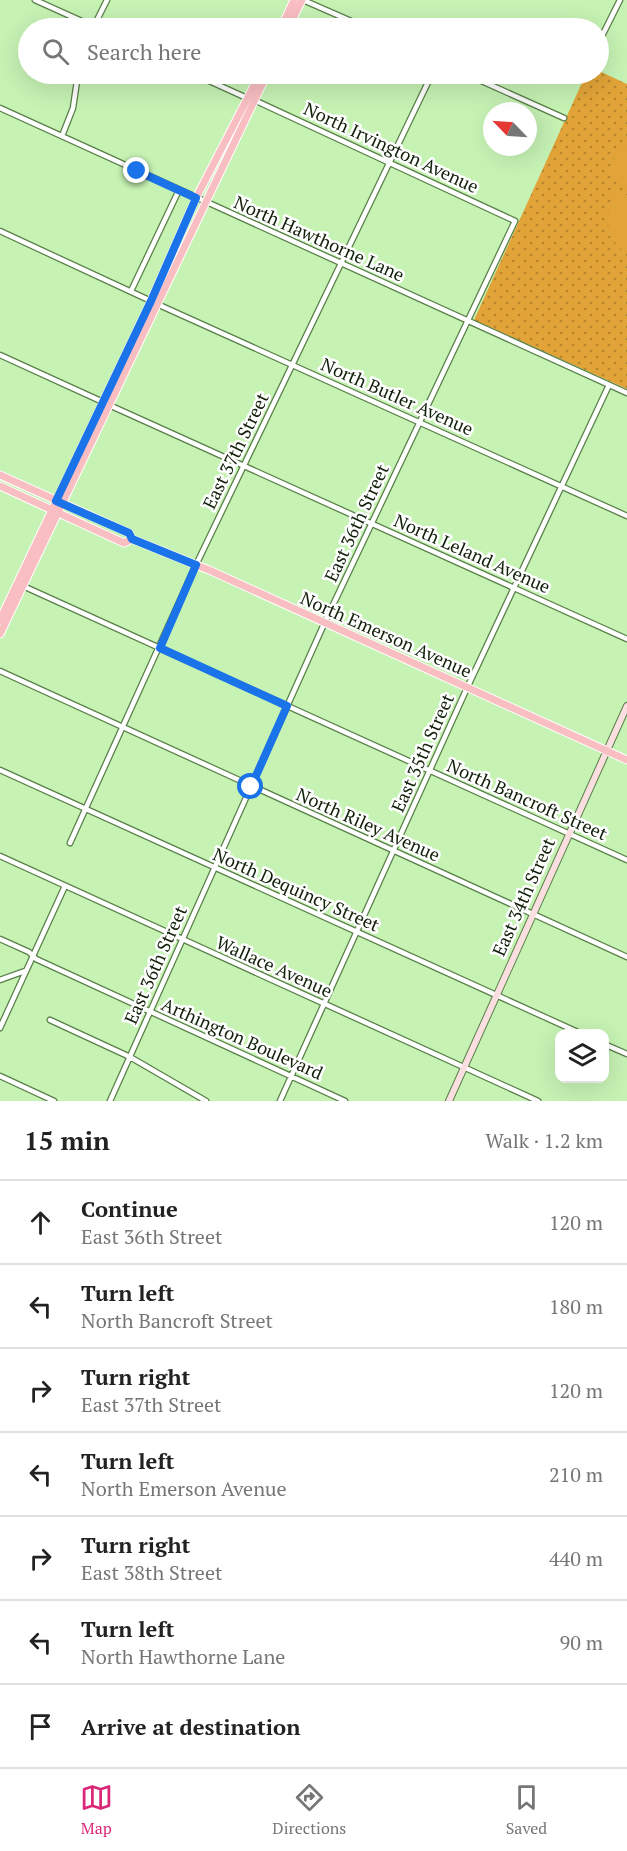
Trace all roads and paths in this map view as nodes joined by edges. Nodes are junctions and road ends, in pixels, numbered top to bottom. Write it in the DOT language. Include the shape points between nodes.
graph roads {
  1 [pos="35,0"];
  2 [pos="107,0"];
  3 [pos="294,0"];
  4 [pos="302,0"];
  5 [pos="620,0"];
  6 [pos="627,3"];
  7 [pos="74,18"];
  8 [pos="99,18"];
  9 [pos="286,18"];
  10 [pos="293,18"];
  11 [pos="344,18"];
  12 [pos="609,22"];
  13 [pos="77,84"];
  14 [pos="217,84"];
  15 [pos="256,84"];
  16 [pos="261,84"];
  17 [pos="427,84"];
  18 [pos="488,84"];
  19 [pos="251,99"];
  20 [pos="0,108"];
  21 [pos="564,118"];
  22 [pos="62,136"];
  23 [pos="389,162"];
  24 [pos="179,190"];
  25 [pos="196,198"];
  26 [pos="206,202"];
  27 [pos="515,221"];
  28 [pos="0,231"];
  29 [pos="341,264"];
  30 [pos="131,291"];
  31 [pos="154,302"];
  32 [pos="468,321"];
  33 [pos="0,355"];
  34 [pos="293,365"];
  35 [pos="609,385"];
  36 [pos="627,393"];
  37 [pos="106,403"];
  38 [pos="420,422"];
  39 [pos="243,466"];
  40 [pos="0,474"];
  41 [pos="0,486"];
  42 [pos="562,487"];
  43 [pos="59,503"];
  44 [pos="54,512"];
  45 [pos="627,516"];
  46 [pos="372,524"];
  47 [pos="132,539"];
  48 [pos="196,565"];
  49 [pos="23,586"];
  50 [pos="514,588"];
  51 [pos="0,620"];
  52 [pos="324,624"];
  53 [pos="0,634"];
  54 [pos="627,639"];
  55 [pos="160,648"];
  56 [pos="0,671"];
  57 [pos="467,688"];
  58 [pos="287,706"];
  59 [pos="627,706"];
  60 [pos="123,729"];
  61 [pos="607,751"];
  62 [pos="627,760"];
  63 [pos="0,770"];
  64 [pos="430,771"];
  65 [pos="251,787"];
  66 [pos="86,809"];
  67 [pos="569,834"];
  68 [pos="70,843"];
  69 [pos="394,851"];
  70 [pos="0,856"];
  71 [pos="627,860"];
  72 [pos="215,867"];
  73 [pos="64,886"];
  74 [pos="533,915"];
  75 [pos="357,932"];
  76 [pos="0,939"];
  77 [pos="182,940"];
  78 [pos="32,956"];
  79 [pos="627,957"];
  80 [pos="25,971"];
  81 [pos="0,980"];
  82 [pos="497,995"];
  83 [pos="325,1004"];
  84 [pos="150,1012"];
  85 [pos="50,1020"];
  86 [pos="0,1028"];
  87 [pos="571,1029"];
  88 [pos="609,1046"];
  89 [pos="627,1054"];
  90 [pos="130,1057"];
  91 [pos="464,1068"];
  92 [pos="0,1076"];
  93 [pos="291,1077"];
  94 [pos="54,1101"];
  95 [pos="110,1101"];
  96 [pos="206,1101"];
  97 [pos="279,1101"];
  98 [pos="345,1101"];
  99 [pos="449,1101"];
  100 [pos="538,1101"];
  1 -- 7 [label="street"];
  2 -- 8 [label="street"];
  3 -- 9 [label="main road"];
  4 -- 10 [label="main road"];
  4 -- 11 [label="street"];
  5 -- 6 [label="street"];
  5 -- 12 [label="street"];
  13 -- 22 [label="street" via="73,108"];
  14 -- 19 [label="street, North Irvington Avenue"];
  15 -- 19 [label="main road"];
  16 -- 19 [label="main road"];
  17 -- 23 [label="street, East 37th Street"];
  18 -- 21 [label="street"];
  19 -- 23 [label="street, North Irvington Avenue"];
  19 -- 25 [label="main road"];
  19 -- 26 [label="main road"];
  20 -- 22 [label="street, North Hawthorne Lane"];
  22 -- 24 [label="street, North Hawthorne Lane"];
  23 -- 27 [label="street, North Irvington Avenue"];
  23 -- 29 [label="street, East 37th Street"];
  24 -- 25 [label="street, North Hawthorne Lane"];
  24 -- 30 [label="street"];
  25 -- 26 [label="street, North Hawthorne Lane"];
  25 -- 31 [label="main road"];
  26 -- 29 [label="street, North Hawthorne Lane"];
  26 -- 31 [label="main road"];
  27 -- 32 [label="street, East 36th Street"];
  28 -- 30 [label="street, North Butler Avenue"];
  29 -- 32 [label="street, North Hawthorne Lane"];
  29 -- 34 [label="street, East 37th Street"];
  30 -- 31 [label="street, North Butler Avenue"];
  31 -- 34 [label="street, North Butler Avenue"];
  31 -- 37 [label="main road"];
  32 -- 35 [label="street, North Hawthorne Lane"];
  32 -- 38 [label="street, East 36th Street"];
  33 -- 37 [label="street, North Leland Avenue"];
  34 -- 38 [label="street, North Butler Avenue"];
  34 -- 39 [label="street, East 37th Street"];
  35 -- 36 [label="street, North Hawthorne Lane"];
  35 -- 42 [label="street, East 35th Street"];
  37 -- 39 [label="street, North Leland Avenue"];
  37 -- 43 [label="main road"];
  38 -- 42 [label="street, North Butler Avenue"];
  38 -- 46 [label="street, East 36th Street"];
  39 -- 46 [label="street, North Leland Avenue"];
  39 -- 48 [label="street, East 37th Street"];
  40 -- 43 [label="main road, North Emerson Avenue"];
  41 -- 44 [label="main road, North Emerson Avenue"];
  42 -- 45 [label="street, North Butler Avenue"];
  42 -- 50 [label="street, East 35th Street"];
  43 -- 44 [label="main road"];
  43 -- 47 [label="main road, North Emerson Avenue" via="129,533"];
  44 -- 47 [label="main road, North Emerson Avenue" via="124,543"];
  44 -- 49 [label="main road"];
  44 -- 51 [label="main road"];
  46 -- 50 [label="street, North Leland Avenue"];
  46 -- 52 [label="street, East 36th Street"];
  47 -- 48 [label="main road, North Emerson Avenue"];
  48 -- 52 [label="main road, North Emerson Avenue"];
  48 -- 55 [label="street, East 37th Street"];
  49 -- 53 [label="main road"];
  49 -- 55 [label="street, North Bancroft Street"];
  50 -- 54 [label="street, North Leland Avenue"];
  50 -- 57 [label="street, East 35th Street"];
  52 -- 57 [label="main road, North Emerson Avenue"];
  52 -- 58 [label="street, East 36th Street"];
  55 -- 58 [label="street, North Bancroft Street"];
  55 -- 60 [label="street, East 37th Street"];
  56 -- 60 [label="street, North Riley Avenue"];
  57 -- 61 [label="main road, North Emerson Avenue"];
  57 -- 64 [label="street, East 35th Street"];
  58 -- 64 [label="street, North Bancroft Street"];
  58 -- 65 [label="street, East 36th Street"];
  59 -- 61 [label="main road, East 34th Street"];
  60 -- 65 [label="street, North Riley Avenue"];
  60 -- 66 [label="street, East 37th Street"];
  61 -- 62 [label="main road, North Emerson Avenue"];
  61 -- 67 [label="main road, East 34th Street"];
  63 -- 66 [label="street, North Dequincy Street"];
  64 -- 67 [label="street, North Bancroft Street"];
  64 -- 69 [label="street, East 35th Street"];
  65 -- 69 [label="street, North Riley Avenue"];
  65 -- 72 [label="street, East 36th Street"];
  66 -- 68 [label="street, East 37th Street"];
  66 -- 72 [label="street, North Dequincy Street"];
  67 -- 71 [label="street, North Bancroft Street"];
  67 -- 74 [label="main road, East 34th Street"];
  69 -- 74 [label="street, North Riley Avenue"];
  69 -- 75 [label="street, East 35th Street"];
  70 -- 73 [label="street, Wallace Avenue"];
  72 -- 75 [label="street, North Dequincy Street"];
  72 -- 77 [label="street, East 36th Street"];
  73 -- 77 [label="street, Wallace Avenue"];
  73 -- 78 [label="street"];
  74 -- 79 [label="street, North Riley Avenue"];
  74 -- 82 [label="main road, East 34th Street"];
  75 -- 82 [label="street, North Dequincy Street"];
  75 -- 83 [label="street, East 35th Street"];
  76 -- 78 [label="street, Arthington Boulevard"];
  77 -- 83 [label="street, Wallace Avenue"];
  77 -- 84 [label="street, East 36th Street"];
  78 -- 80 [label="street"];
  78 -- 84 [label="street, Arthington Boulevard"];
  80 -- 81 [label="street"];
  80 -- 86 [label="street"];
  82 -- 87 [label="street, North Dequincy Street"];
  82 -- 91 [label="main road, East 34th Street"];
  83 -- 91 [label="street, Wallace Avenue"];
  83 -- 93 [label="street, East 35th Street"];
  84 -- 90 [label="street, East 36th Street"];
  84 -- 93 [label="street, Arthington Boulevard"];
  85 -- 90 [label="street"];
  88 -- 89 [label="street"];
  90 -- 95 [label="street, East 36th Street"];
  90 -- 96 [label="street"];
  91 -- 99 [label="main road, East 34th Street"];
  91 -- 100 [label="street, Wallace Avenue"];
  92 -- 94 [label="street"];
  93 -- 97 [label="street, East 35th Street"];
  93 -- 98 [label="street, Arthington Boulevard"];
}
